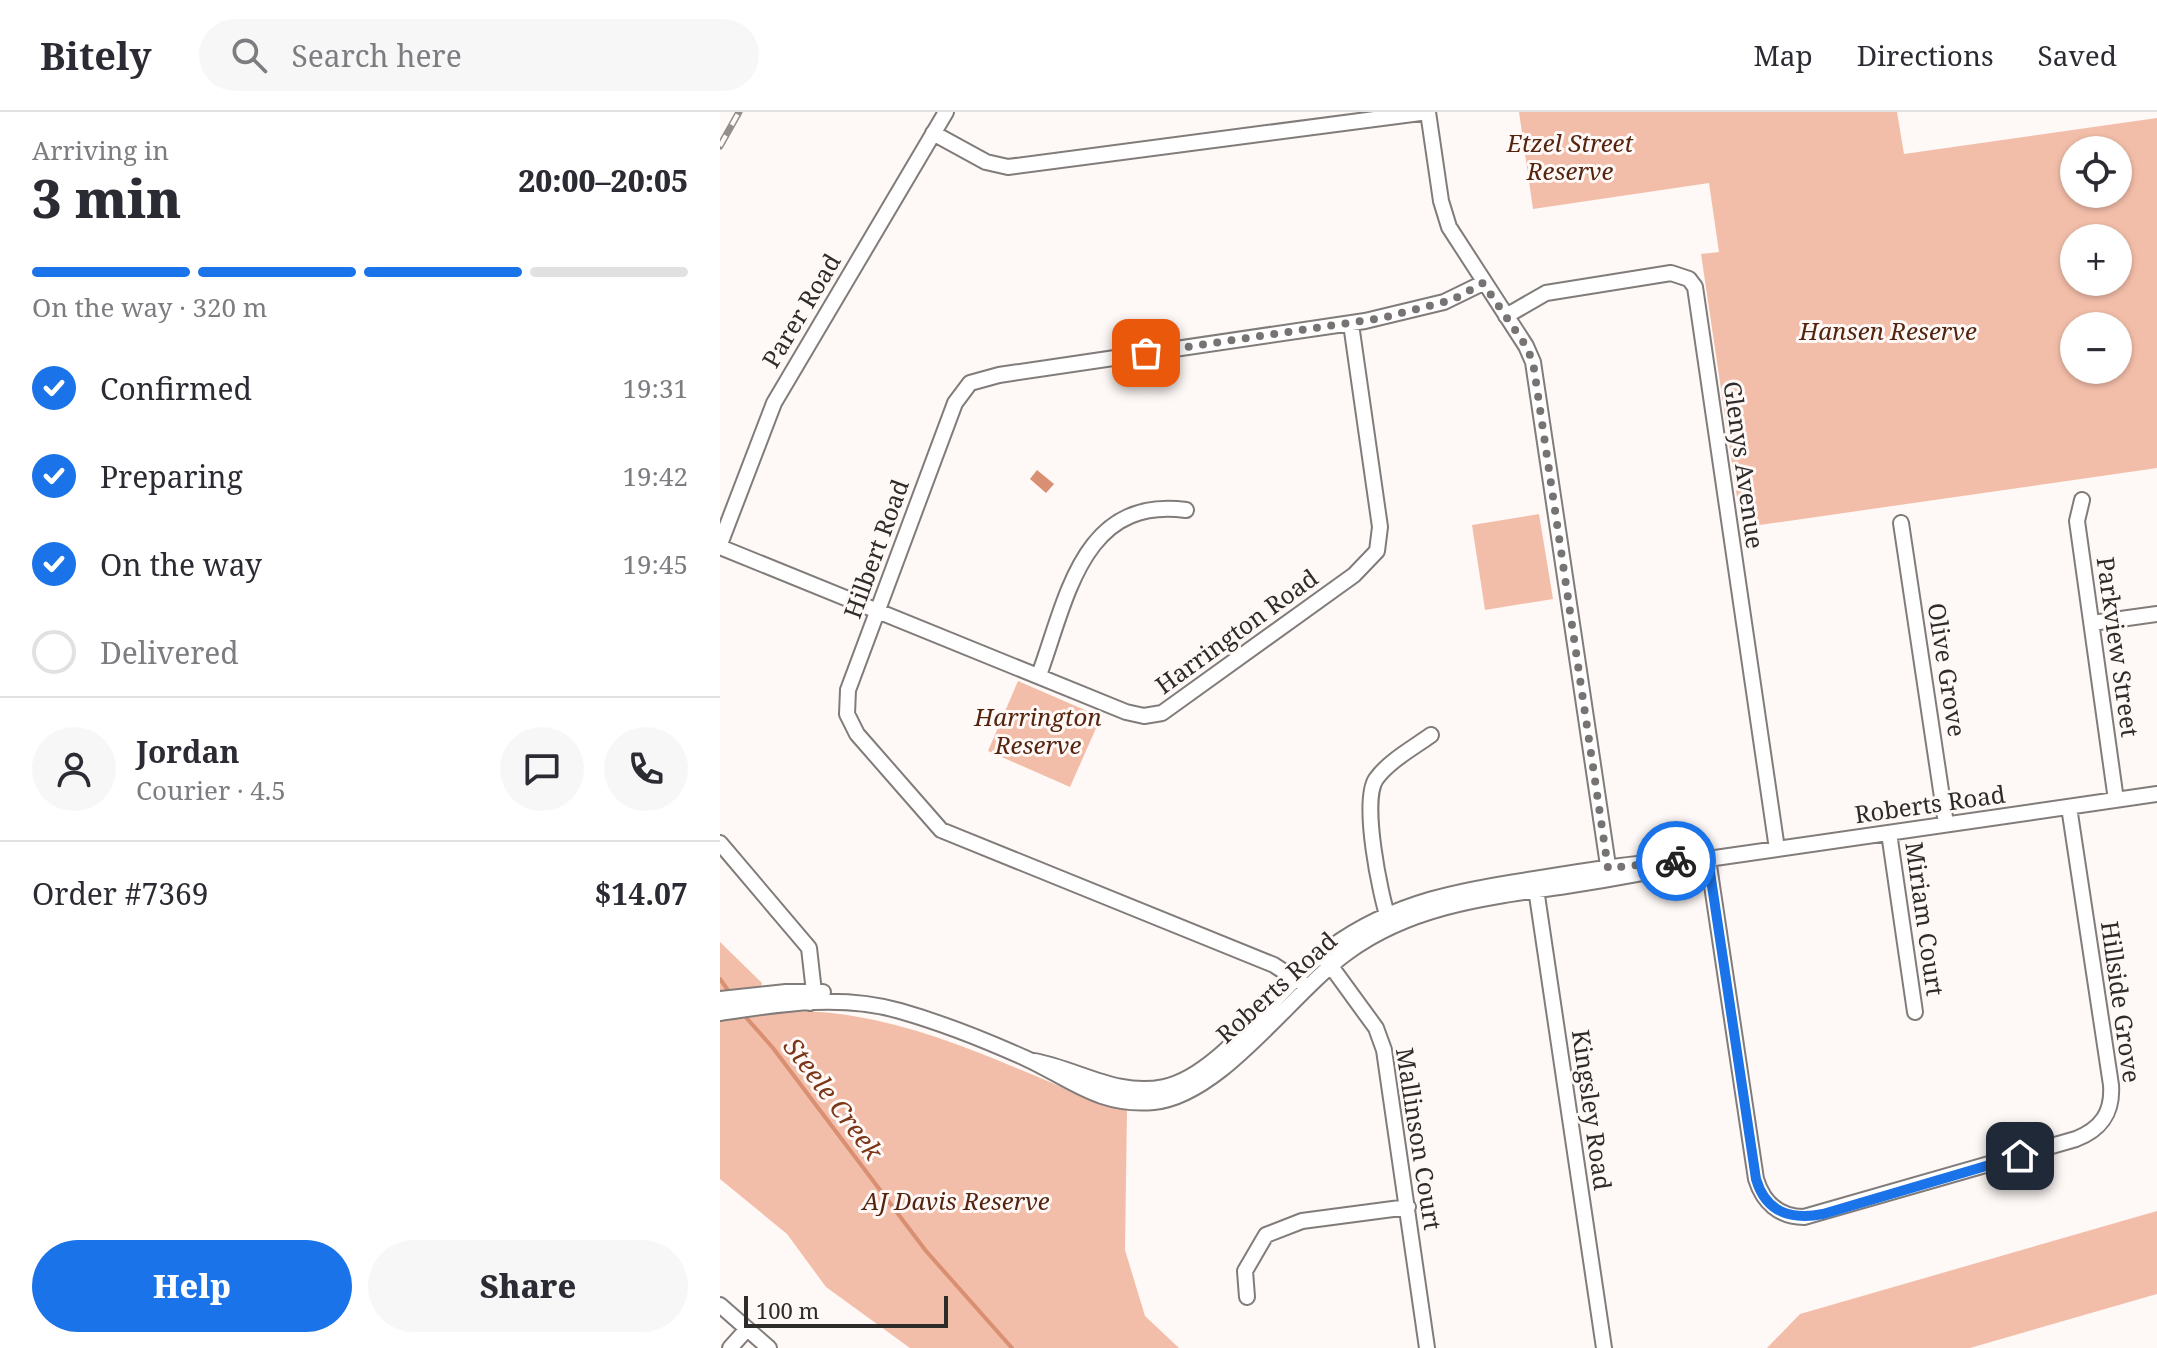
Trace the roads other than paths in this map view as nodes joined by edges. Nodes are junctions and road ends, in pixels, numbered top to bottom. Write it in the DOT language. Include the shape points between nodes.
graph roads {
  1 [pos="946,112"];
  2 [pos="1428,112"];
  3 [pos="933,133"];
  4 [pos="1483,283"];
  5 [pos="1506,316"];
  6 [pos="1351,324"];
  7 [pos="2082,500"];
  8 [pos="1186,510"];
  9 [pos="1901,523"];
  10 [pos="720,545"];
  11 [pos="877,611"];
  12 [pos="2157,614"];
  13 [pos="2092,623"];
  14 [pos="1039,675"];
  15 [pos="1431,735"];
  16 [pos="2157,794"];
  17 [pos="2116,800"];
  18 [pos="2069,807"];
  19 [pos="1946,824"];
  20 [pos="1889,833"];
  21 [pos="720,843"];
  22 [pos="1777,849"];
  23 [pos="1708,859"];
  24 [pos="1609,873"];
  25 [pos="1536,884"];
  26 [pos="1389,920"];
  27 [pos="1326,960"];
  28 [pos="1301,982"];
  29 [pos="809,996"];
  30 [pos="721,1008"];
  31 [pos="1915,1012"];
  32 [pos="1408,1207"];
  33 [pos="1247,1297"];
  34 [pos="720,1305"];
  35 [pos="747,1329"];
  36 [pos="730,1348"];
  37 [pos="769,1348"];
  38 [pos="1427,1348"];
  39 [pos="1604,1348"];
  1 -- 3 [label="street, Parer Road"];
  2 -- 3 [label="street" via="1008,167 986,162"];
  2 -- 4 [label="street" via="1444,214 1458,247"];
  3 -- 10 [label="street, Parer Road" via="774,403"];
  4 -- 5 [label="street"];
  4 -- 6 [label="street, Hilbert Road" via="1441,303"];
  5 -- 22 [label="street, Glenys Avenue" via="1546,293 1671,273 1695,287"];
  5 -- 24 [label="street" via="1533,362"];
  6 -- 11 [label="street, Hilbert Road" via="976,379 955,403"];
  6 -- 14 [label="street, Harrington Road" via="1380,527 1379,546 1369,563 1162,713 1135,715"];
  7 -- 13 [label="street, Parkview Street" via="2077,521"];
  8 -- 14 [label="street" via="1142,509 1107,528 1079,567"];
  9 -- 19 [label="street, Olive Grove"];
  10 -- 11 [label="street, Harrington Road"];
  11 -- 14 [label="street, Harrington Road"];
  11 -- 28 [label="street, Hilbert Road" via="848,690 848,720 930,821 947,833 1274,965"];
  12 -- 13 [label="street"];
  13 -- 17 [label="street, Parkview Street"];
  15 -- 26 [label="street" via="1383,771 1371,793"];
  16 -- 17 [label="street, Roberts Road"];
  17 -- 18 [label="street, Roberts Road"];
  18 -- 19 [label="street, Roberts Road"];
  18 -- 23 [label="street, Hillside Grove" via="2111,1085 2104,1119 2076,1139 1804,1217 1773,1207 1756,1179"];
  19 -- 20 [label="street, Roberts Road"];
  20 -- 22 [label="street, Roberts Road"];
  20 -- 31 [label="street, Miriam Court"];
  21 -- 29 [label="street" via="810,954"];
  22 -- 23 [label="street, Roberts Road"];
  23 -- 24 [label="street, Roberts Road"];
  24 -- 25 [label="street, Roberts Road"];
  25 -- 26 [label="street, Roberts Road"];
  25 -- 39 [label="street, Kingsley Road"];
  26 -- 27 [label="street, Roberts Road"];
  27 -- 28 [label="street, Roberts Road"];
  27 -- 32 [label="street, Mallinson Court" via="1376,1028 1384,1050"];
  28 -- 29 [label="street, Roberts Road" via="1218,1073 1196,1089 1166,1100 1135,1103 1106,1098 919,1016"];
  29 -- 30 [label="street, Roberts Road"];
  32 -- 33 [label="street" via="1302,1221 1266,1235 1245,1271"];
  32 -- 38 [label="street, Mallinson Court"];
  34 -- 35 [label="street"];
  35 -- 36 [label="street"];
  35 -- 37 [label="street"];
}
